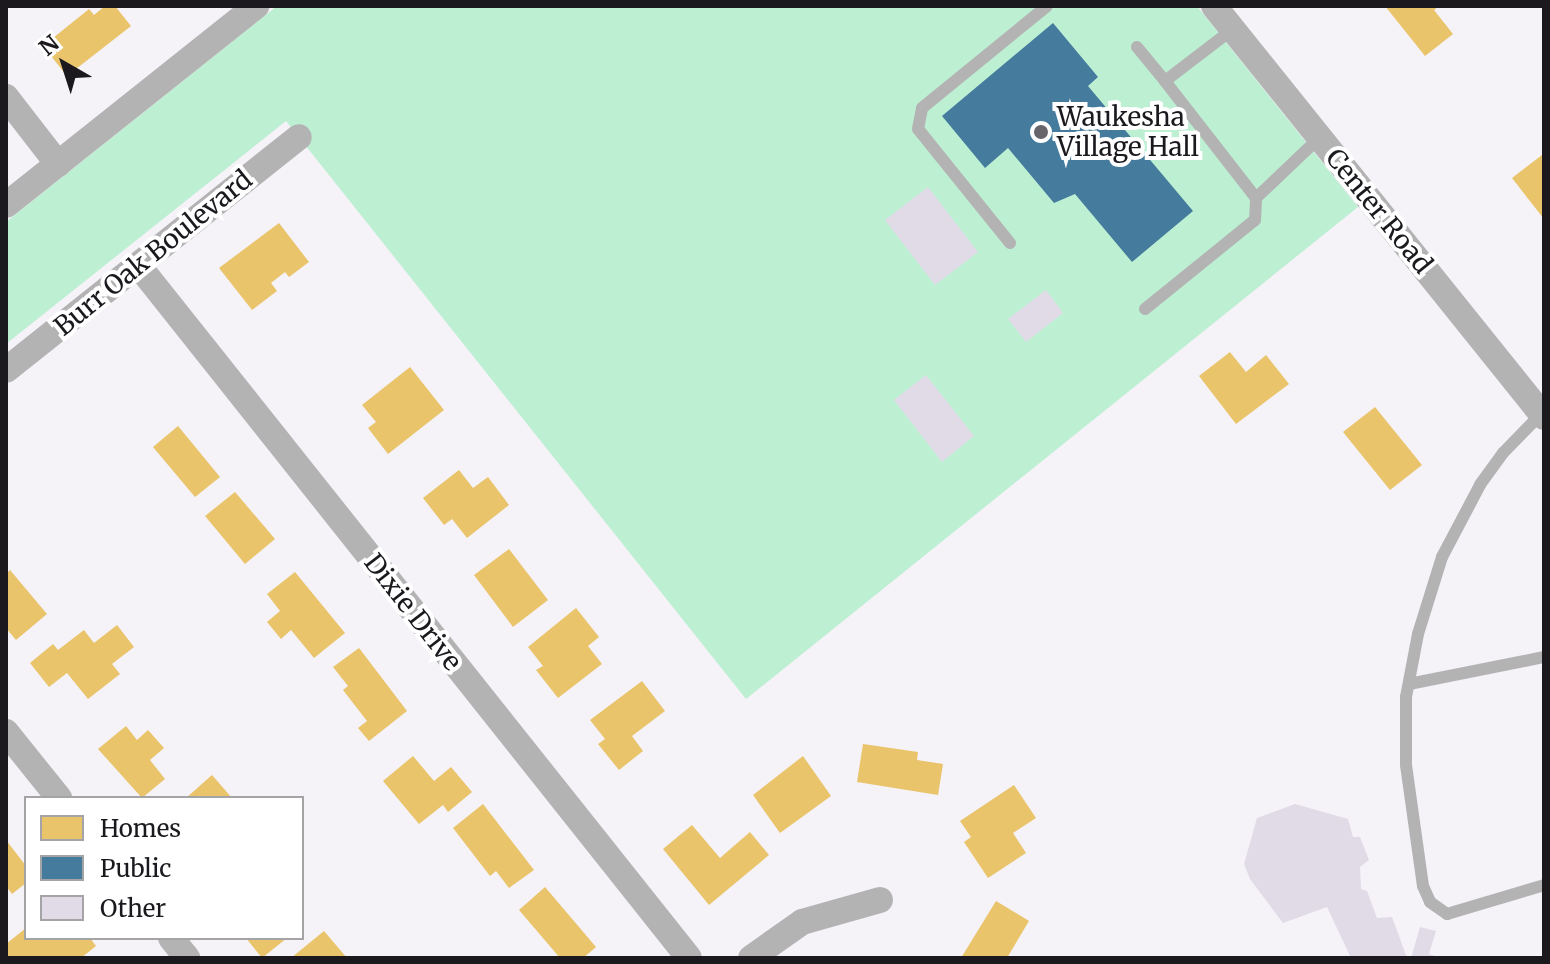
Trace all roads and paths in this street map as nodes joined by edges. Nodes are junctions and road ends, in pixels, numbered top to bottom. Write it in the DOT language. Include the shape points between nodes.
graph roads {
  1 [pos="256,6"];
  2 [pos="1047,6"];
  3 [pos="1214,6"];
  4 [pos="1233,29"];
  5 [pos="1137,47"];
  6 [pos="1165,81"];
  7 [pos="6,97"];
  8 [pos="299,137"];
  9 [pos="1320,137"];
  10 [pos="58,164"];
  11 [pos="1256,198"];
  12 [pos="6,205"];
  13 [pos="1010,243"];
  14 [pos="138,265"];
  15 [pos="1145,309"];
  16 [pos="6,370"];
  17 [pos="1543,415"];
  18 [pos="1544,657"];
  19 [pos="1409,684"];
  20 [pos="6,732"];
  21 [pos="57,796"];
  22 [pos="1544,885"];
  23 [pos="880,900"];
  24 [pos="173,940"];
  25 [pos="187,958"];
  26 [pos="689,958"];
  27 [pos="751,958"];
  1 -- 10 [label="street"];
  2 -- 13 [label="lane" via="922,108 918,129"];
  3 -- 4 [label="street, Center Road"];
  4 -- 6 [label="lane"];
  4 -- 9 [label="street, Center Road"];
  5 -- 6 [label="lane"];
  6 -- 11 [label="lane"];
  7 -- 10 [label="street"];
  8 -- 14 [label="street, Burr Oak Boulevard"];
  9 -- 11 [label="lane"];
  9 -- 17 [label="street, Center Road"];
  10 -- 12 [label="street"];
  11 -- 15 [label="lane" via="1255,220"];
  14 -- 16 [label="street, Burr Oak Boulevard"];
  14 -- 26 [label="street, Dixie Drive"];
  17 -- 19 [label="lane" via="1503,453 1461,516 1418,634"];
  18 -- 19 [label="lane"];
  19 -- 22 [label="lane" via="1406,765 1423,886 1430,902 1447,914"];
  20 -- 21 [label="street"];
  23 -- 27 [label="street" via="802,922"];
  24 -- 25 [label="street"];
}
